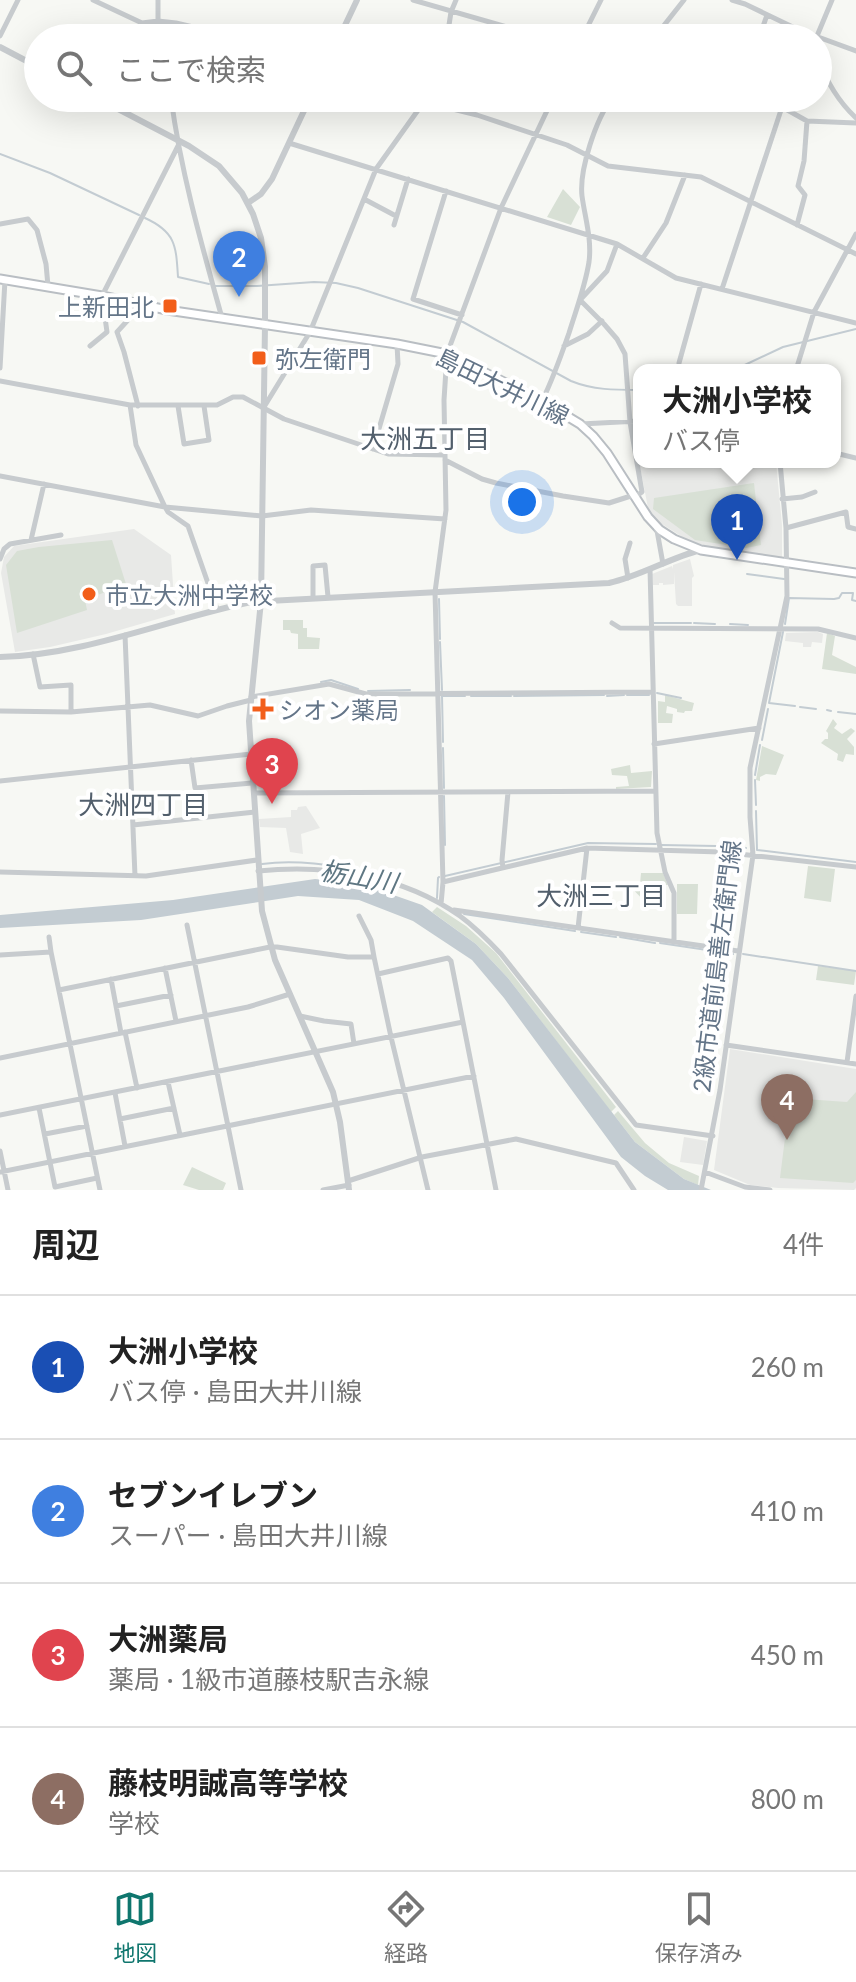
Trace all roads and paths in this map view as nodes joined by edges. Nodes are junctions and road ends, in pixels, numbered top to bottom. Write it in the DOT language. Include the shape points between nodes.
graph roads {
  1 [pos="18,0"];
  2 [pos="93,0"];
  3 [pos="158,0"];
  4 [pos="357,0"];
  5 [pos="413,0"];
  6 [pos="456,0"];
  7 [pos="601,0"];
  8 [pos="684,0"];
  9 [pos="732,0"];
  10 [pos="832,0"];
  11 [pos="451,12"];
  12 [pos="767,15"];
  13 [pos="158,21"];
  14 [pos="159,24"];
  15 [pos="176,24"];
  16 [pos="346,24"];
  17 [pos="449,24"];
  18 [pos="495,24"];
  19 [pos="589,24"];
  20 [pos="665,24"];
  21 [pos="764,24"];
  22 [pos="786,24"];
  23 [pos="822,24"];
  24 [pos="0,36"];
  25 [pos="832,42"];
  26 [pos="0,47"];
  27 [pos="856,51"];
  28 [pos="24,60"];
  29 [pos="832,89"];
  30 [pos="122,112"];
  31 [pos="173,112"];
  32 [pos="303,112"];
  33 [pos="417,112"];
  34 [pos="467,112"];
  35 [pos="546,112"];
  36 [pos="603,112"];
  37 [pos="780,112"];
  38 [pos="791,112"];
  39 [pos="856,120"];
  40 [pos="807,121"];
  41 [pos="535,135"];
  42 [pos="178,143"];
  43 [pos="289,143"];
  44 [pos="588,155"];
  45 [pos="376,169"];
  46 [pos="685,175"];
  47 [pos="408,179"];
  48 [pos="446,191"];
  49 [pos="364,199"];
  50 [pos="751,202"];
  51 [pos="248,203"];
  52 [pos="501,208"];
  53 [pos="396,216"];
  54 [pos="0,224"];
  55 [pos="394,225"];
  56 [pos="797,225"];
  57 [pos="856,234"];
  58 [pos="589,235"];
  59 [pos="617,244"];
  60 [pos="847,250"];
  61 [pos="856,254"];
  62 [pos="643,258"];
  63 [pos="3,279"];
  64 [pos="701,284"];
  65 [pos="48,286"];
  66 [pos="722,289"];
  67 [pos="102,296"];
  68 [pos="123,300"];
  69 [pos="580,300"];
  70 [pos="814,312"];
  71 [pos="223,319"];
  72 [pos="460,319"];
  73 [pos="602,321"];
  74 [pos="856,323"];
  75 [pos="265,325"];
  76 [pos="310,332"];
  77 [pos="397,344"];
  78 [pos="90,346"];
  79 [pos="564,346"];
  80 [pos="447,354"];
  81 [pos="679,364"];
  82 [pos="798,364"];
  83 [pos="0,368"];
  84 [pos="0,381"];
  85 [pos="542,401"];
  86 [pos="134,406"];
  87 [pos="178,406"];
  88 [pos="204,406"];
  89 [pos="263,408"];
  90 [pos="630,422"];
  91 [pos="633,422"];
  92 [pos="580,424"];
  93 [pos="633,440"];
  94 [pos="373,449"];
  95 [pos="445,458"];
  96 [pos="638,468"];
  97 [pos="780,468"];
  98 [pos="0,476"];
  99 [pos="44,484"];
  100 [pos="815,492"];
  101 [pos="634,496"];
  102 [pos="782,499"];
  103 [pos="165,507"];
  104 [pos="262,516"];
  105 [pos="445,519"];
  106 [pos="656,525"];
  107 [pos="786,528"];
  108 [pos="856,529"];
  109 [pos="61,535"];
  110 [pos="31,540"];
  111 [pos="630,543"];
  112 [pos="701,550"];
  113 [pos="0,559"];
  114 [pos="787,563"];
  115 [pos="663,564"];
  116 [pos="650,569"];
  117 [pos="856,573"];
  118 [pos="628,578"];
  119 [pos="435,592"];
  120 [pos="328,597"];
  121 [pos="313,598"];
  122 [pos="261,601"];
  123 [pos="217,609"];
  124 [pos="612,623"];
  125 [pos="651,627"];
  126 [pos="780,628"];
  127 [pos="125,635"];
  128 [pos="856,638"];
  129 [pos="33,654"];
  130 [pos="0,657"];
  131 [pos="652,692"];
  132 [pos="439,694"];
  133 [pos="250,699"];
  134 [pos="127,707"];
  135 [pos="0,711"];
  136 [pos="71,712"];
  137 [pos="759,728"];
  138 [pos="654,744"];
  139 [pos="251,754"];
  140 [pos="191,760"];
  141 [pos="130,767"];
  142 [pos="0,781"];
  143 [pos="252,783"];
  144 [pos="655,791"];
  145 [pos="440,792"];
  146 [pos="508,792"];
  147 [pos="253,793"];
  148 [pos="255,812"];
  149 [pos="133,825"];
  150 [pos="587,848"];
  151 [pos="659,849"];
  152 [pos="753,855"];
  153 [pos="257,860"];
  154 [pos="503,865"];
  155 [pos="856,867"];
  156 [pos="0,872"];
  157 [pos="258,873"];
  158 [pos="135,876"];
  159 [pos="443,882"];
  160 [pos="441,904"];
  161 [pos="450,910"];
  162 [pos="359,916"];
  163 [pos="187,925"];
  164 [pos="578,928"];
  165 [pos="49,937"];
  166 [pos="674,942"];
  167 [pos="270,947"];
  168 [pos="738,951"];
  169 [pos="51,952"];
  170 [pos="0,955"];
  171 [pos="374,957"];
  172 [pos="194,963"];
  173 [pos="165,968"];
  174 [pos="378,974"];
  175 [pos="111,979"];
  176 [pos="59,990"];
  177 [pos="290,994"];
  178 [pos="171,995"];
  179 [pos="856,996"];
  180 [pos="116,1006"];
  181 [pos="205,1015"];
  182 [pos="300,1016"];
  183 [pos="176,1021"];
  184 [pos="463,1022"];
  185 [pos="123,1032"];
  186 [pos="391,1037"];
  187 [pos="70,1044"];
  188 [pos="354,1044"];
  189 [pos="726,1045"];
  190 [pos="316,1052"];
  191 [pos="0,1058"];
  192 [pos="847,1062"];
  193 [pos="856,1064"];
  194 [pos="217,1072"];
  195 [pos="474,1076"];
  196 [pos="168,1082"];
  197 [pos="137,1088"];
  198 [pos="404,1089"];
  199 [pos="115,1093"];
  200 [pos="81,1100"];
  201 [pos="336,1104"];
  202 [pos="39,1108"];
  203 [pos="174,1108"];
  204 [pos="0,1115"];
  205 [pos="120,1119"];
  206 [pos="228,1125"];
  207 [pos="87,1126"];
  208 [pos="45,1134"];
  209 [pos="180,1135"];
  210 [pos="713,1136"];
  211 [pos="487,1144"];
  212 [pos="125,1146"];
  213 [pos="0,1151"];
  214 [pos="92,1153"];
  215 [pos="422,1157"];
  216 [pos="50,1162"];
  217 [pos="2,1171"];
  218 [pos="704,1175"];
  219 [pos="97,1178"];
  220 [pos="349,1185"];
  221 [pos="8,1190"];
  222 [pos="100,1190"];
  223 [pos="241,1190"];
  224 [pos="323,1190"];
  225 [pos="428,1190"];
  226 [pos="496,1190"];
  227 [pos="634,1190"];
  228 [pos="701,1190"];
  229 [pos="770,1190"];
  1 -- 24 [label="street"];
  2 -- 13 [label="street" via="142,23"];
  3 -- 13 [label="street"];
  4 -- 16 [label="street"];
  5 -- 11 [label="street"];
  6 -- 11 [label="street"];
  7 -- 19 [label="street"];
  8 -- 20 [label="street"];
  9 -- 12 [label="street"];
  10 -- 23 [label="street"];
  11 -- 17 [label="street"];
  11 -- 18 [label="street"];
  12 -- 21 [label="street"];
  12 -- 22 [label="street"];
  13 -- 14 [label="street"];
  13 -- 15 [label="street"];
  25 -- 27 [label="street"];
  26 -- 28 [label="street"];
  29 -- 39 [label="street"];
  30 -- 42 [label="street"];
  31 -- 42 [label="street"];
  32 -- 43 [label="street"];
  33 -- 45 [label="street"];
  34 -- 41 [label="street"];
  35 -- 41 [label="street"];
  36 -- 44 [label="street"];
  37 -- 50 [label="street"];
  38 -- 40 [label="street"];
  39 -- 40 [label="street"];
  40 -- 56 [label="street" via="798,186 805,195"];
  41 -- 44 [label="street"];
  41 -- 52 [label="street"];
  42 -- 51 [label="street" via="219,166"];
  42 -- 67 [label="street"];
  42 -- 71 [label="street"];
  43 -- 45 [label="street"];
  43 -- 51 [label="street" via="266,188"];
  44 -- 46 [label="street" via="608,166"];
  44 -- 58 [label="street" via="581,193"];
  45 -- 47 [label="street"];
  45 -- 49 [label="street"];
  46 -- 50 [label="street" via="701,177"];
  46 -- 62 [label="street" via="666,223"];
  47 -- 48 [label="street"];
  47 -- 53 [label="street"];
  48 -- 52 [label="street"];
  48 -- 72 [label="street" via="413,299"];
  49 -- 53 [label="street"];
  49 -- 76 [label="street"];
  50 -- 56 [label="street"];
  50 -- 66 [label="street"];
  51 -- 75 [label="street" via="264,253"];
  52 -- 58 [label="street"];
  52 -- 72 [label="street"];
  53 -- 55 [label="street"];
  54 -- 65 [label="street" via="28,219 37,230"];
  56 -- 60 [label="street"];
  57 -- 60 [label="street"];
  58 -- 59 [label="street"];
  58 -- 69 [label="street"];
  59 -- 62 [label="street"];
  59 -- 69 [label="street" via="607,271"];
  60 -- 61 [label="street"];
  60 -- 70 [label="street"];
  62 -- 64 [label="street" via="676,278"];
  63 -- 65 [label="main road, 島田大井川線"];
  63 -- 83 [label="street"];
  64 -- 66 [label="street"];
  64 -- 81 [label="street"];
  65 -- 67 [label="main road, 島田大井川線"];
  66 -- 70 [label="street"];
  67 -- 68 [label="main road, 島田大井川線"];
  67 -- 78 [label="street" via="107,332"];
  68 -- 71 [label="main road, 島田大井川線"];
  68 -- 86 [label="street" via="128,320 117,335"];
  69 -- 73 [label="street"];
  69 -- 79 [label="street"];
  70 -- 74 [label="street"];
  70 -- 82 [label="street"];
  71 -- 75 [label="main road, 島田大井川線"];
  72 -- 80 [label="street"];
  73 -- 79 [label="street"];
  73 -- 90 [label="street" via="625,354"];
  75 -- 76 [label="main road, 島田大井川線"];
  75 -- 89 [label="street"];
  76 -- 77 [label="main road, 島田大井川線"];
  76 -- 89 [label="street"];
  77 -- 80 [label="main road, 島田大井川線"];
  77 -- 94 [label="street" via="398,364"];
  79 -- 85 [label="street"];
  80 -- 85 [label="main road, 島田大井川線"];
  80 -- 95 [label="street"];
  84 -- 86 [label="street"];
  85 -- 92 [label="main road, 島田大井川線"];
  86 -- 87 [label="street"];
  86 -- 103 [label="street" via="136,445"];
  87 -- 88 [label="street"];
  87 -- 88 [label="street" via="184,444 209,440"];
  88 -- 89 [label="street" via="243,397"];
  89 -- 94 [label="street"];
  89 -- 104 [label="street"];
  90 -- 91 [label="street"];
  90 -- 92 [label="street"];
  90 -- 93 [label="street"];
  92 -- 101 [label="main road, 島田大井川線" via="607,453"];
  94 -- 95 [label="street"];
  95 -- 101 [label="street" via="482,479 549,493 609,503"];
  95 -- 105 [label="street"];
  96 -- 101 [label="street" via="642,492"];
  97 -- 102 [label="street, 2級市道前島善左衛門線"];
  98 -- 99 [label="street"];
  99 -- 103 [label="street"];
  99 -- 110 [label="street"];
  100 -- 102 [label="street"];
  101 -- 106 [label="main road, 島田大井川線"];
  102 -- 107 [label="street, 2級市道前島善左衛門線"];
  103 -- 104 [label="street"];
  103 -- 123 [label="street" via="188,526"];
  104 -- 105 [label="street" via="311,510"];
  104 -- 122 [label="street"];
  105 -- 119 [label="street"];
  106 -- 112 [label="main road, 島田大井川線"];
  106 -- 115 [label="street"];
  107 -- 108 [label="street" via="846,512 848,527"];
  107 -- 114 [label="street, 2級市道前島善左衛門線"];
  109 -- 110 [label="street"];
  110 -- 113 [label="street" via="10,544"];
  111 -- 118 [label="street" via="625,559"];
  112 -- 114 [label="main road, 島田大井川線"];
  112 -- 115 [label="street"];
  114 -- 117 [label="main road, 島田大井川線"];
  114 -- 126 [label="street, 2級市道前島善左衛門線"];
  115 -- 116 [label="street"];
  116 -- 118 [label="street"];
  116 -- 125 [label="street"];
  118 -- 119 [label="street"];
  119 -- 120 [label="street"];
  119 -- 132 [label="street"];
  120 -- 121 [label="street"];
  120 -- 121 [label="street" via="325,565 313,566"];
  121 -- 122 [label="street"];
  122 -- 123 [label="street"];
  122 -- 133 [label="street"];
  123 -- 127 [label="street"];
  124 -- 125 [label="street" via="620,628"];
  125 -- 126 [label="street"];
  125 -- 131 [label="street"];
  126 -- 128 [label="street"];
  126 -- 137 [label="street, 2級市道前島善左衛門線"];
  127 -- 129 [label="street"];
  127 -- 134 [label="street"];
  129 -- 130 [label="street"];
  129 -- 136 [label="street" via="40,687 71,685"];
  131 -- 132 [label="street"];
  131 -- 138 [label="street"];
  132 -- 133 [label="street" via="366,694 329,684"];
  132 -- 145 [label="street"];
  133 -- 134 [label="street" via="198,716 150,705"];
  133 -- 139 [label="street"];
  134 -- 136 [label="street"];
  134 -- 141 [label="street"];
  135 -- 136 [label="street"];
  137 -- 138 [label="street"];
  137 -- 152 [label="street, 2級市道前島善左衛門線" via="749,778"];
  138 -- 144 [label="street"];
  139 -- 140 [label="street"];
  139 -- 143 [label="street"];
  140 -- 141 [label="street"];
  140 -- 143 [label="street" via="195,788"];
  141 -- 142 [label="street"];
  141 -- 149 [label="street"];
  143 -- 147 [label="street"];
  144 -- 146 [label="street"];
  144 -- 151 [label="street"];
  145 -- 146 [label="street"];
  145 -- 147 [label="street"];
  145 -- 159 [label="street"];
  146 -- 154 [label="street"];
  147 -- 148 [label="street"];
  148 -- 149 [label="street"];
  148 -- 153 [label="street"];
  149 -- 158 [label="street"];
  150 -- 151 [label="street"];
  150 -- 154 [label="street"];
  150 -- 164 [label="street"];
  151 -- 152 [label="street"];
  151 -- 166 [label="street" via="674,893"];
  152 -- 155 [label="street"];
  152 -- 168 [label="street, 2級市道前島善左衛門線"];
  153 -- 157 [label="street"];
  153 -- 158 [label="street"];
  154 -- 159 [label="street"];
  156 -- 158 [label="street"];
  157 -- 160 [label="street" via="332,869 403,887"];
  157 -- 167 [label="street"];
  159 -- 160 [label="street"];
  160 -- 161 [label="street"];
  161 -- 164 [label="street"];
  161 -- 210 [label="street" via="501,954 636,1125"];
  162 -- 171 [label="street"];
  163 -- 172 [label="street"];
  164 -- 166 [label="street"];
  165 -- 169 [label="street"];
  166 -- 168 [label="street"];
  167 -- 171 [label="street"];
  167 -- 172 [label="street"];
  167 -- 177 [label="street"];
  168 -- 189 [label="street, 2級市道前島善左衛門線"];
  169 -- 170 [label="street"];
  169 -- 176 [label="street"];
  171 -- 174 [label="street"];
  172 -- 173 [label="street"];
  172 -- 181 [label="street"];
  173 -- 175 [label="street"];
  173 -- 178 [label="street"];
  174 -- 184 [label="street" via="448,958"];
  174 -- 186 [label="street"];
  175 -- 176 [label="street"];
  175 -- 180 [label="street"];
  176 -- 187 [label="street"];
  177 -- 181 [label="street"];
  177 -- 182 [label="street"];
  178 -- 180 [label="street"];
  178 -- 183 [label="street"];
  179 -- 192 [label="street"];
  180 -- 185 [label="street"];
  181 -- 183 [label="street"];
  181 -- 194 [label="street"];
  182 -- 188 [label="street" via="351,1024"];
  182 -- 190 [label="street"];
  183 -- 185 [label="street"];
  184 -- 186 [label="street"];
  184 -- 195 [label="street"];
  185 -- 187 [label="street"];
  185 -- 197 [label="street"];
  186 -- 188 [label="street"];
  186 -- 198 [label="street"];
  187 -- 191 [label="street"];
  187 -- 200 [label="street"];
  188 -- 190 [label="street"];
  189 -- 192 [label="street"];
  189 -- 210 [label="street, 2級市道前島善左衛門線"];
  190 -- 194 [label="street"];
  190 -- 201 [label="street"];
  192 -- 193 [label="street"];
  194 -- 196 [label="street"];
  194 -- 206 [label="street"];
  195 -- 198 [label="street"];
  195 -- 211 [label="street"];
  196 -- 197 [label="street"];
  196 -- 203 [label="street"];
  197 -- 199 [label="street"];
  198 -- 201 [label="street"];
  198 -- 215 [label="street"];
  199 -- 200 [label="street"];
  199 -- 205 [label="street"];
  200 -- 202 [label="street"];
  200 -- 207 [label="street"];
  201 -- 206 [label="street"];
  201 -- 220 [label="street"];
  202 -- 204 [label="street"];
  202 -- 208 [label="street"];
  203 -- 205 [label="street"];
  203 -- 209 [label="street"];
  205 -- 212 [label="street"];
  206 -- 209 [label="street"];
  206 -- 223 [label="street"];
  207 -- 208 [label="street"];
  207 -- 214 [label="street"];
  208 -- 216 [label="street"];
  209 -- 212 [label="street"];
  210 -- 218 [label="street, 2級市道前島善左衛門線"];
  211 -- 215 [label="street"];
  211 -- 226 [label="street"];
  211 -- 227 [label="street" via="516,1139 616,1163"];
  212 -- 214 [label="street"];
  213 -- 217 [label="street"];
  214 -- 216 [label="street"];
  214 -- 219 [label="street"];
  215 -- 220 [label="street"];
  215 -- 225 [label="street"];
  216 -- 217 [label="street"];
  216 -- 219 [label="street" via="55,1187"];
  217 -- 221 [label="street"];
  218 -- 228 [label="street, 2級市道前島善左衛門線"];
  218 -- 229 [label="street"];
  219 -- 222 [label="street"];
  220 -- 224 [label="street"];
}
